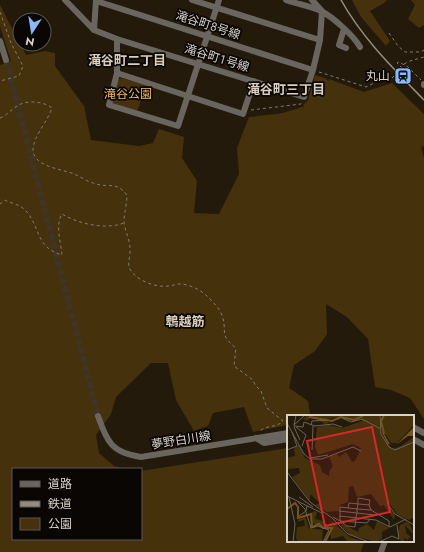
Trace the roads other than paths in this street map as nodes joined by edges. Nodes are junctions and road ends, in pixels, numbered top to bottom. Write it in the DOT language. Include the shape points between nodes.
graph roads {
  1 [pos="65,0"];
  2 [pos="192,0"];
  3 [pos="219,0"];
  4 [pos="286,0"];
  5 [pos="312,0"];
  6 [pos="96,1"];
  7 [pos="217,8"];
  8 [pos="322,11"];
  9 [pos="344,29"];
  10 [pos="94,30"];
  11 [pos="207,36"];
  12 [pos="117,39"];
  13 [pos="320,40"];
  14 [pos="0,41"];
  15 [pos="360,47"];
  16 [pos="346,48"];
  17 [pos="6,60"];
  18 [pos="198,64"];
  19 [pos="313,70"];
  20 [pos="117,73"];
  21 [pos="254,81"];
  22 [pos="188,95"];
  23 [pos="98,416"];
  24 [pos="414,428"];
  25 [pos="287,433"];
  26 [pos="424,433"];
  27 [pos="258,438"];
  28 [pos="287,439"];
  29 [pos="414,440"];
  30 [pos="424,445"];
  31 [pos="385,542"];
  32 [pos="381,552"];
  1 -- 10 [label="street, 滝谷町１号線"];
  2 -- 7 [label="street"];
  3 -- 7 [label="street"];
  4 -- 8 [label="street"];
  5 -- 8 [label="street"];
  6 -- 10 [label="street"];
  6 -- 11 [label="street, 滝谷町８号線"];
  7 -- 11 [label="street"];
  7 -- 13 [label="street"];
  8 -- 9 [label="street"];
  8 -- 13 [label="street"];
  9 -- 15 [label="street"];
  9 -- 16 [label="street" via="339,45"];
  10 -- 12 [label="street, 滝谷町１号線"];
  11 -- 18 [label="street"];
  11 -- 19 [label="street, 滝谷町８号線"];
  12 -- 18 [label="street, 滝谷町１号線"];
  12 -- 20 [label="street"];
  13 -- 19 [label="street"];
  14 -- 17 [label="street"];
  18 -- 21 [label="street, 滝谷町１号線"];
  18 -- 22 [label="street"];
  19 -- 21 [label="street, 滝谷町１号線" via="304,97"];
  20 -- 22 [label="street"];
  20 -- 22 [label="street" via="109,105 178,126"];
  21 -- 22 [label="street" via="243,114"];
  23 -- 27 [label="street, 夢野白川線" via="110,443 122,452 141,457"];
  24 -- 26 [label="street"];
  25 -- 27 [label="street, 夢野白川線"];
  27 -- 28 [label="street" via="264,443"];
  29 -- 30 [label="street"];
  31 -- 32 [label="street"];
}
